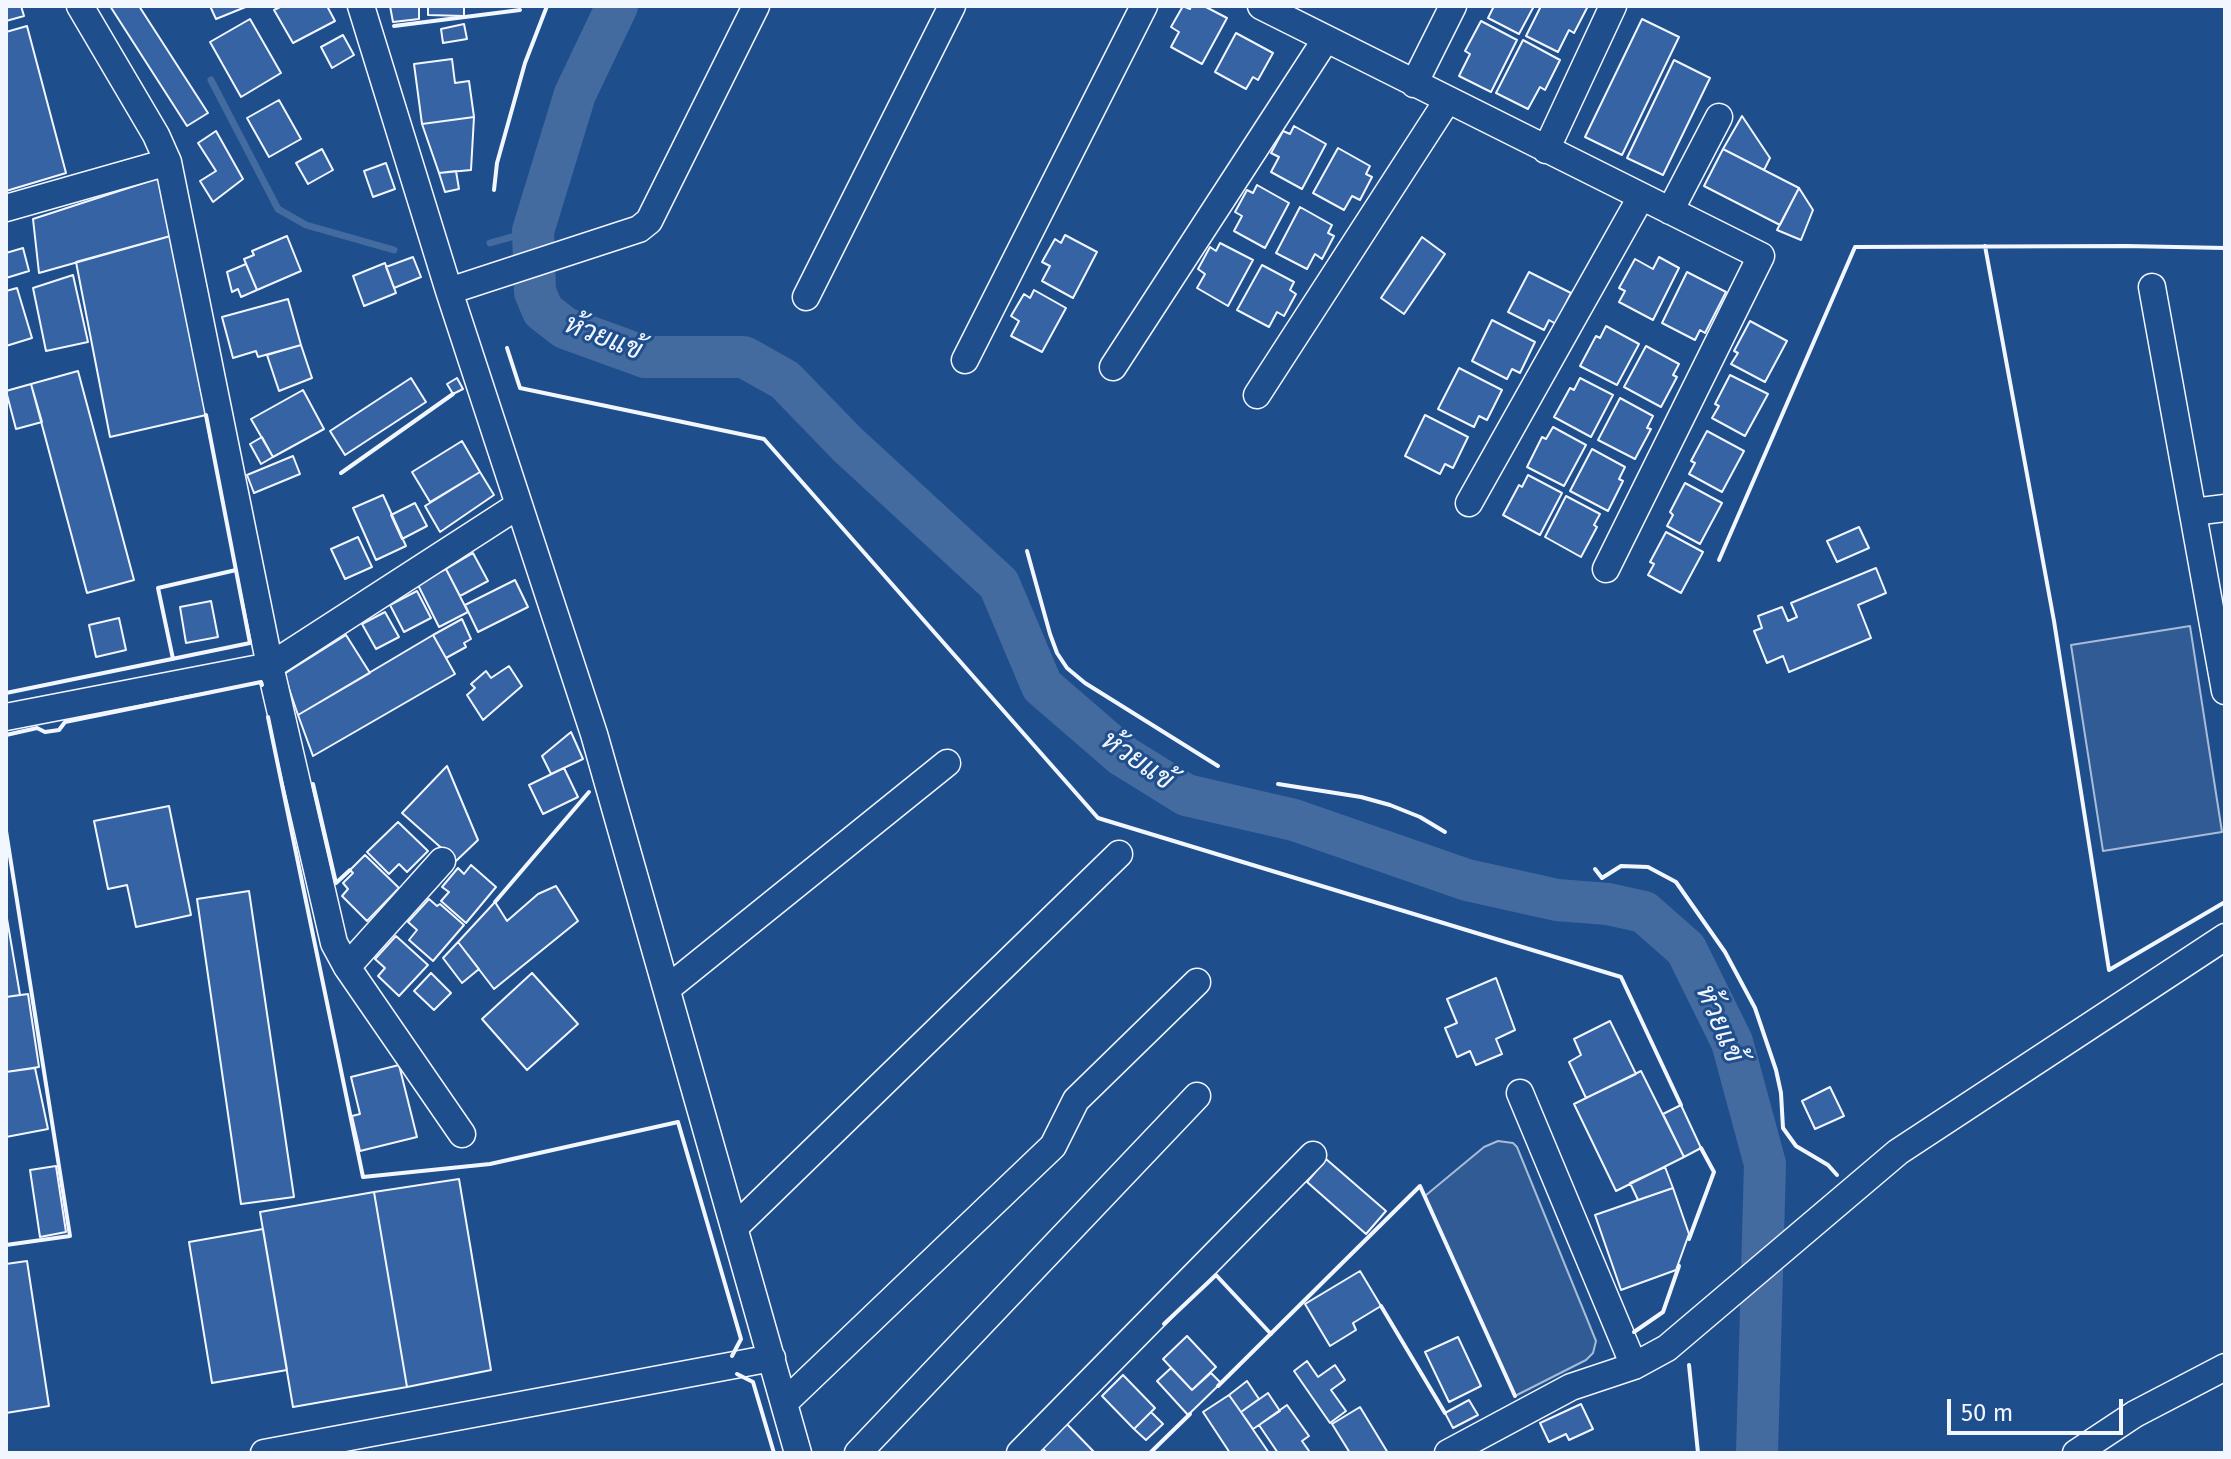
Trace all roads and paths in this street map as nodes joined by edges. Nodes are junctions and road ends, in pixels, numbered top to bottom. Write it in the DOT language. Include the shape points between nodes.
graph roads {
  1 [pos="80,6"];
  2 [pos="361,6"];
  3 [pos="756,6"];
  4 [pos="952,6"];
  5 [pos="1144,6"];
  6 [pos="1453,6"];
  7 [pos="1613,6"];
  8 [pos="1278,10"];
  9 [pos="1326,39"];
  10 [pos="1414,84"];
  11 [pos="1447,101"];
  12 [pos="1719,117"];
  13 [pos="1546,150"];
  14 [pos="168,162"];
  15 [pos="1641,197"];
  16 [pos="6,208"];
  17 [pos="1670,211"];
  18 [pos="2152,287"];
  19 [pos="449,291"];
  20 [pos="806,297"];
  21 [pos="965,360"];
  22 [pos="1113,367"];
  23 [pos="1257,395"];
  24 [pos="1469,503"];
  25 [pos="519,505"];
  26 [pos="2225,508"];
  27 [pos="2193,512"];
  28 [pos="1606,569"];
  29 [pos="270,666"];
  30 [pos="2225,691"];
  31 [pos="6,717"];
  32 [pos="947,763"];
  33 [pos="1119,854"];
  34 [pos="442,861"];
  35 [pos="2225,937"];
  36 [pos="347,967"];
  37 [pos="1197,982"];
  38 [pos="668,988"];
  39 [pos="1520,1093"];
  40 [pos="1197,1096"];
  41 [pos="462,1134"];
  42 [pos="1313,1155"];
  43 [pos="735,1227"];
  44 [pos="772,1358"];
  45 [pos="1634,1366"];
  46 [pos="2225,1367"];
  47 [pos="784,1403"];
  48 [pos="264,1453"];
  49 [pos="798,1453"];
  50 [pos="858,1453"];
  51 [pos="1020,1453"];
  52 [pos="1448,1453"];
  53 [pos="2076,1453"];
  1 -- 14 [label="street"];
  2 -- 19 [label="street"];
  3 -- 19 [label="street" via="649,221 623,235"];
  4 -- 20 [label="street"];
  5 -- 21 [label="street"];
  6 -- 10 [label="street"];
  7 -- 13 [label="street"];
  8 -- 9 [label="street"];
  9 -- 10 [label="street"];
  9 -- 22 [label="street"];
  10 -- 11 [label="street"];
  11 -- 13 [label="street"];
  11 -- 23 [label="street"];
  12 -- 17 [label="street"];
  13 -- 15 [label="street"];
  14 -- 16 [label="street"];
  14 -- 29 [label="street"];
  15 -- 17 [label="street"];
  15 -- 24 [label="street"];
  17 -- 28 [label="street" via="1761,256"];
  18 -- 27 [label="street"];
  19 -- 25 [label="street"];
  25 -- 29 [label="street"];
  25 -- 38 [label="street" via="594,734"];
  26 -- 27 [label="street"];
  27 -- 30 [label="street"];
  29 -- 31 [label="street"];
  29 -- 36 [label="street" via="334,943"];
  32 -- 38 [label="street"];
  33 -- 43 [label="street"];
  34 -- 36 [label="street"];
  35 -- 45 [label="street" via="1911,1143 1667,1348"];
  36 -- 41 [label="street"];
  37 -- 47 [label="street" via="1076,1100 1053,1146"];
  38 -- 43 [label="street"];
  39 -- 45 [label="street"];
  40 -- 50 [label="street"];
  42 -- 51 [label="street"];
  43 -- 44 [label="street"];
  44 -- 47 [label="street"];
  44 -- 48 [label="street"];
  45 -- 52 [label="street" via="1571,1387"];
  46 -- 53 [label="street" via="2135,1414"];
  47 -- 49 [label="street"];
}
